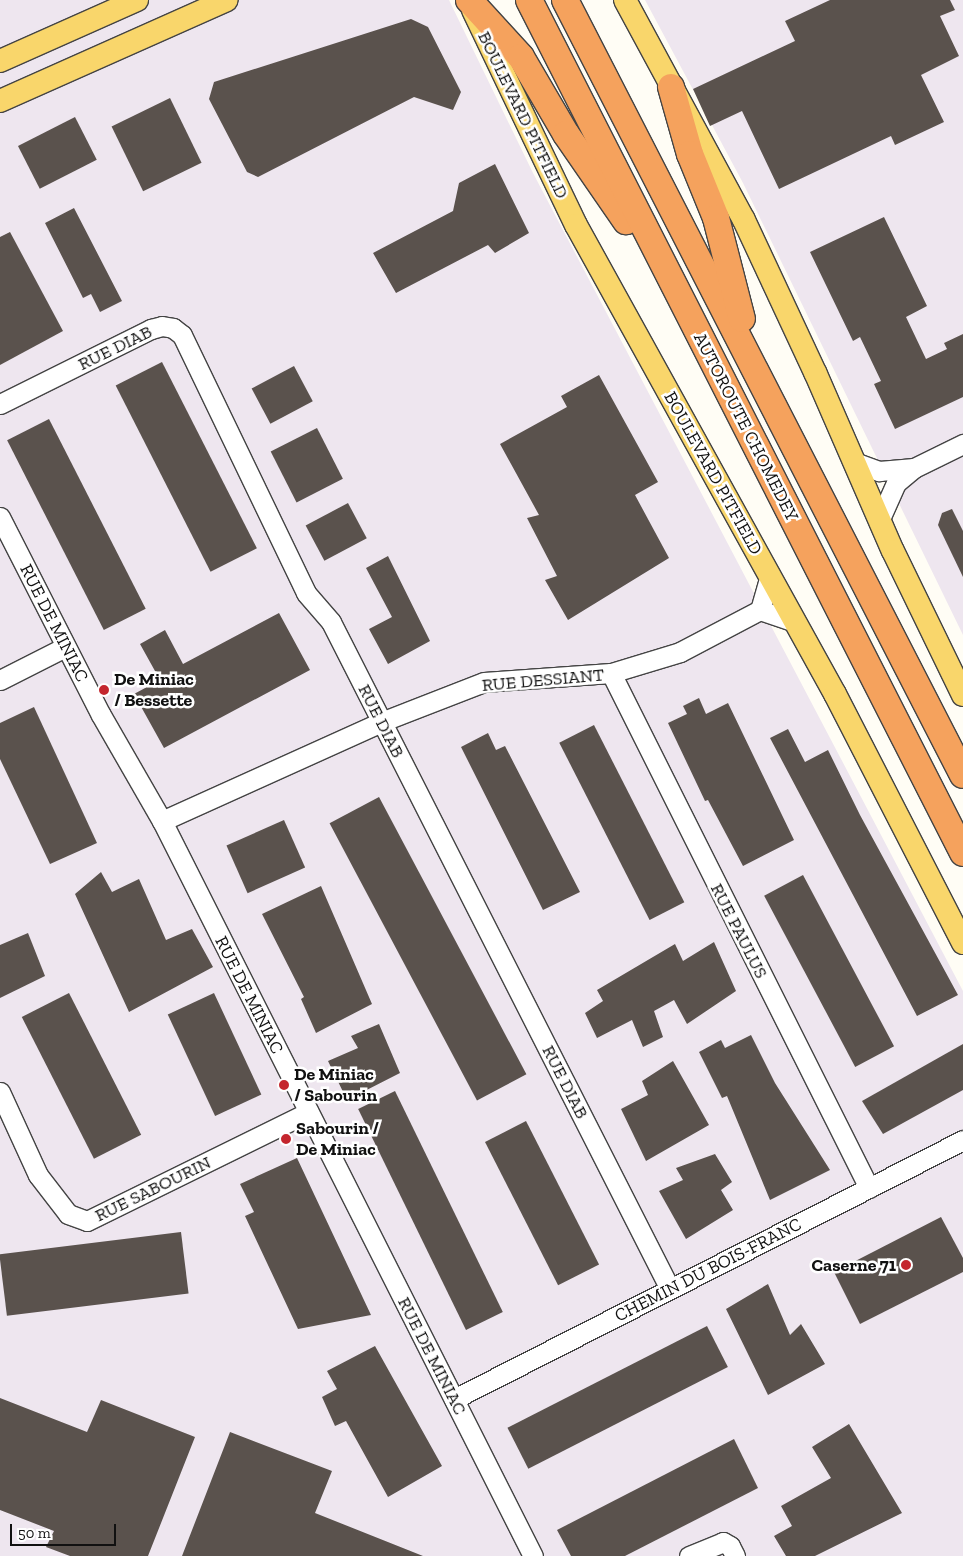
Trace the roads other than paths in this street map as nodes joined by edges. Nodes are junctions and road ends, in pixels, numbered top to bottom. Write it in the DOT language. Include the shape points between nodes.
graph roads {
  1 [pos="136,0"];
  2 [pos="227,0"];
  3 [pos="468,0"];
  4 [pos="529,0"];
  5 [pos="564,0"];
  6 [pos="625,0"];
  7 [pos="0,61"];
  8 [pos="671,87"];
  9 [pos="0,100"];
  10 [pos="684,304"];
  11 [pos="754,364"];
  12 [pos="0,404"];
  13 [pos="963,444"];
  14 [pos="854,462"];
  15 [pos="914,468"];
  16 [pos="0,517"];
  17 [pos="879,521"];
  18 [pos="770,576"];
  19 [pos="760,610"];
  20 [pos="795,622"];
  21 [pos="65,647"];
  22 [pos="611,674"];
  23 [pos="0,680"];
  24 [pos="963,694"];
  25 [pos="381,722"];
  26 [pos="963,775"];
  27 [pos="162,821"];
  28 [pos="963,853"];
  29 [pos="963,943"];
  30 [pos="0,1092"];
  31 [pos="309,1112"];
  32 [pos="963,1140"];
  33 [pos="868,1188"];
  34 [pos="670,1289"];
  35 [pos="454,1399"];
  36 [pos="533,1556"];
  37 [pos="689,1556"];
  38 [pos="735,1556"];
  1 -- 7 [label="main road"];
  2 -- 9 [label="main road"];
  3 -- 10 [label="highway" via="521,57 566,134"];
  3 -- 18 [label="main road, BOULEVARD PITFIELD" via="576,225"];
  4 -- 10 [label="highway, AUTOROUTE CHOMEDEY"];
  5 -- 11 [label="highway, AUTOROUTE CHOMEDEY"];
  6 -- 8 [label="main road"];
  8 -- 11 [label="highway" via="690,154 716,218"];
  8 -- 14 [label="main road" via="748,229"];
  10 -- 28 [label="highway, AUTOROUTE CHOMEDEY"];
  11 -- 26 [label="highway, AUTOROUTE CHOMEDEY"];
  12 -- 25 [label="street, RUE DIAB" via="151,329 173,328 182,335 306,593 331,622"];
  13 -- 15 [label="street"];
  14 -- 15 [label="street" via="880,471"];
  14 -- 17 [label="main road"];
  15 -- 17 [label="street" via="890,491"];
  16 -- 21 [label="street, RUE DE MINIAC"];
  17 -- 24 [label="main road"];
  18 -- 19 [label="street"];
  18 -- 20 [label="main road, BOULEVARD PITFIELD"];
  19 -- 20 [label="street"];
  19 -- 22 [label="street, RUE DESSIANT" via="680,652"];
  20 -- 29 [label="main road, BOULEVARD PITFIELD"];
  21 -- 23 [label="street"];
  21 -- 27 [label="street, RUE DE MINIAC"];
  22 -- 25 [label="street, RUE DESSIANT" via="484,682"];
  22 -- 33 [label="street, RUE PAULUS"];
  25 -- 27 [label="street, RUE DESSIANT"];
  25 -- 34 [label="street, RUE DIAB"];
  27 -- 31 [label="street, RUE DE MINIAC"];
  30 -- 31 [label="street, RUE SABOURIN" via="38,1175 68,1214 87,1221"];
  31 -- 35 [label="street, RUE DE MINIAC"];
  32 -- 33 [label="street, CHEMIN DU BOIS-FRANC"];
  33 -- 34 [label="street, CHEMIN DU BOIS-FRANC"];
  34 -- 35 [label="street, CHEMIN DU BOIS-FRANC"];
  35 -- 36 [label="street, RUE DE MINIAC"];
  37 -- 38 [label="street" via="723,1542 730,1546"];
}
